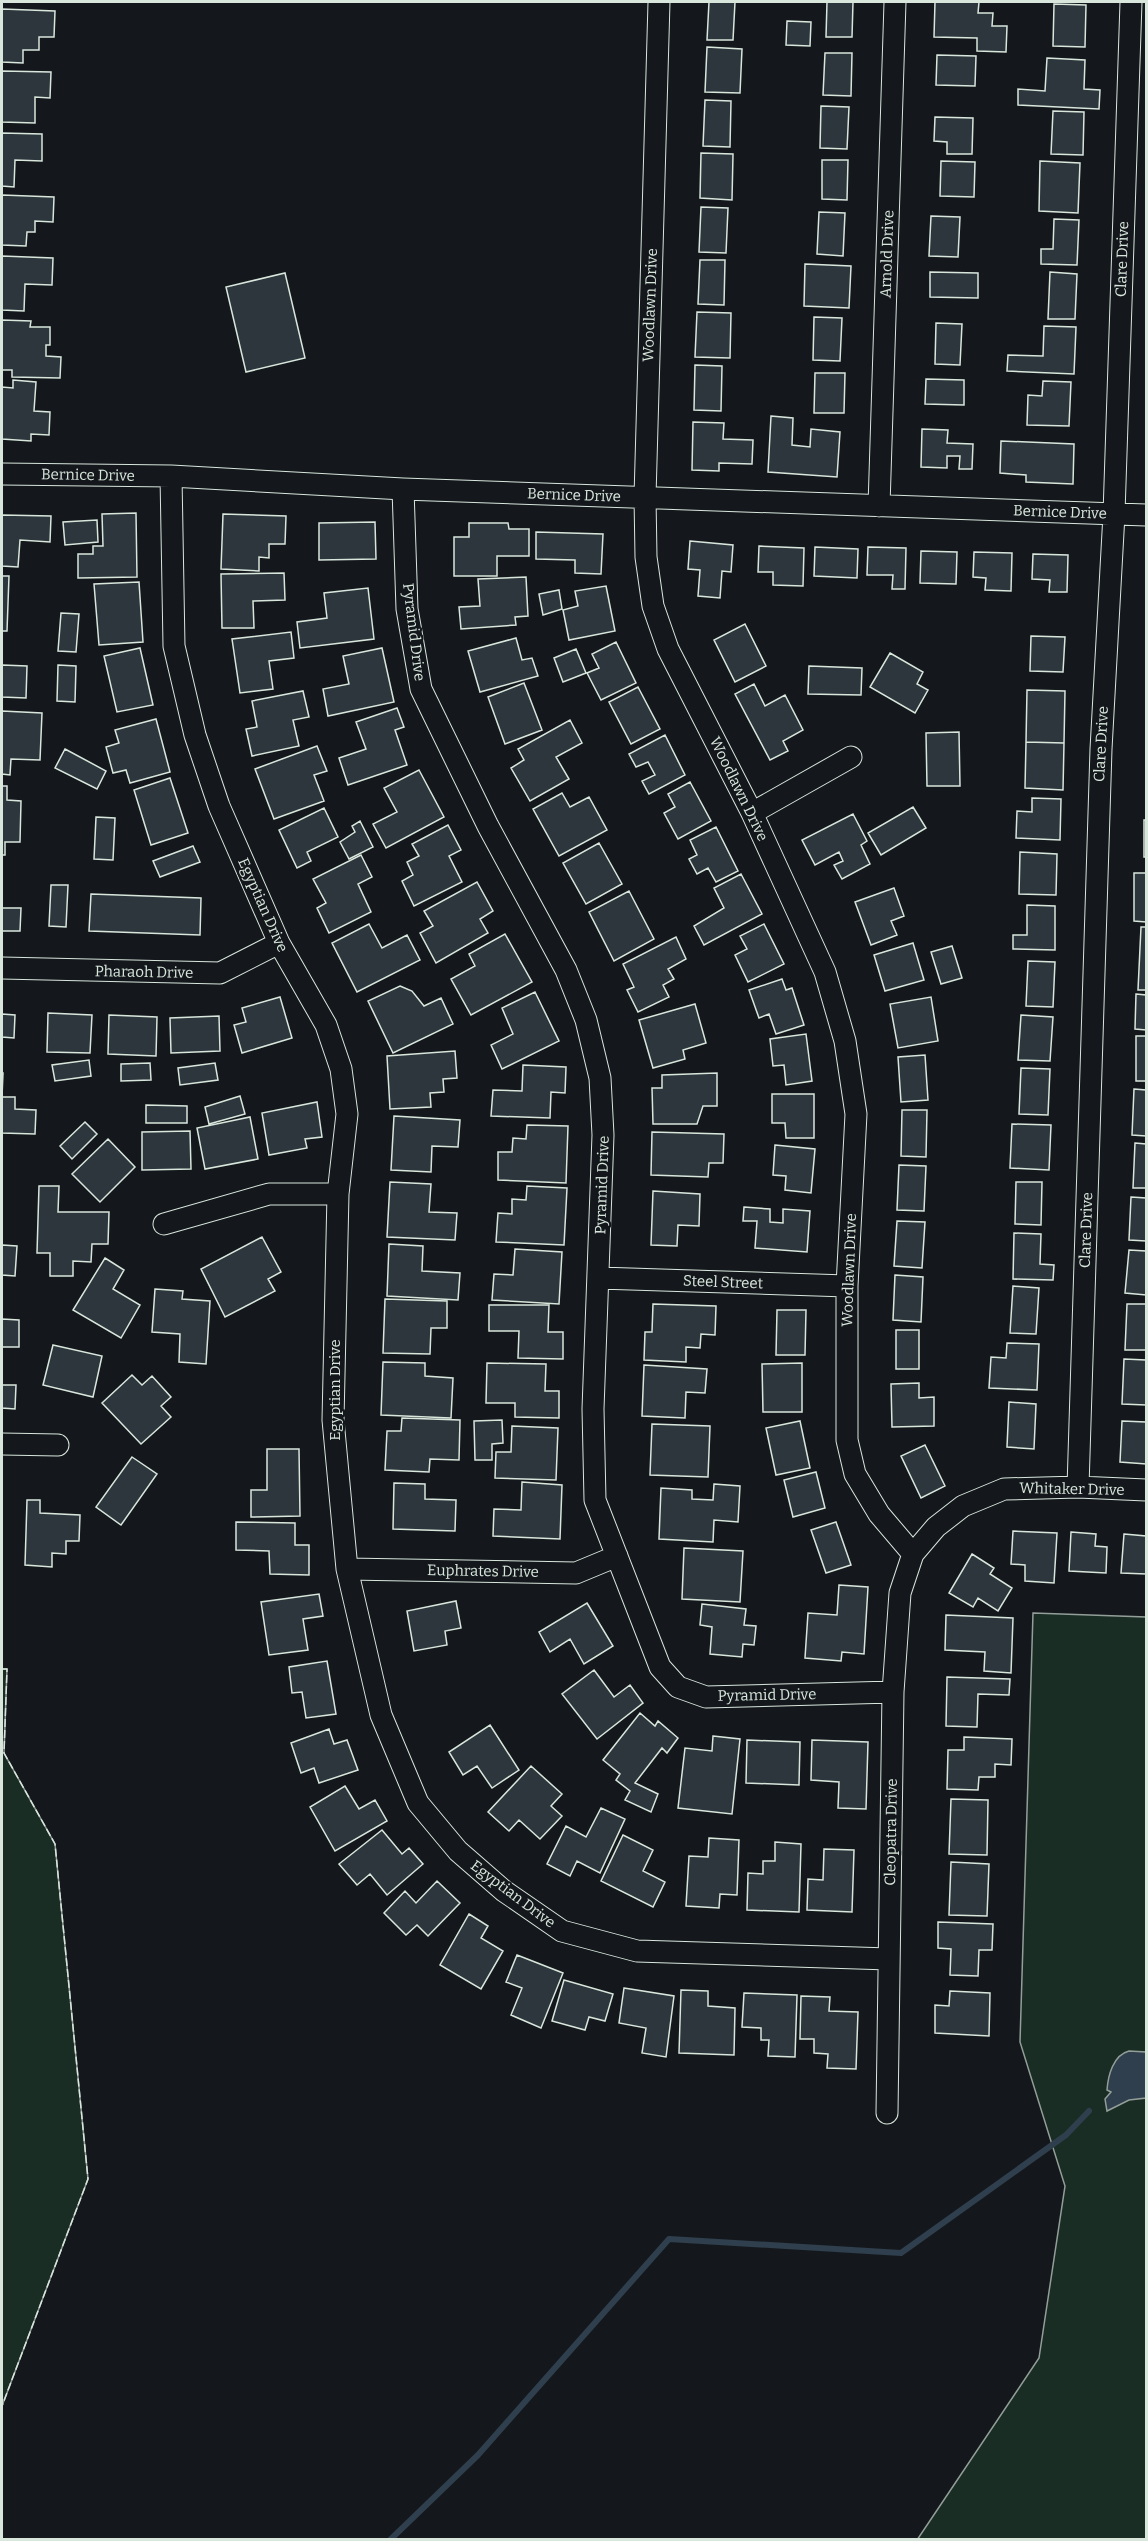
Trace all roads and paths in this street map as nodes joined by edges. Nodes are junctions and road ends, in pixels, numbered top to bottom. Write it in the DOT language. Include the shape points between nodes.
graph roads {
  1 [pos="659,2"];
  2 [pos="895,2"];
  3 [pos="1131,2"];
  4 [pos="2,474"];
  5 [pos="171,476"];
  6 [pos="404,489"];
  7 [pos="645,497"];
  8 [pos="879,506"];
  9 [pos="1114,514"];
  10 [pos="1146,515"];
  11 [pos="851,757"];
  12 [pos="752,813"];
  13 [pos="279,943"];
  14 [pos="2,968"];
  15 [pos="338,1194"];
  16 [pos="164,1224"];
  17 [pos="599,1278"];
  18 [pos="847,1286"];
  19 [pos="2,1444"];
  20 [pos="58,1445"];
  21 [pos="1078,1487"];
  22 [pos="1146,1490"];
  23 [pos="913,1554"];
  24 [pos="617,1556"];
  25 [pos="346,1569"];
  26 [pos="893,1692"];
  27 [pos="889,1959"];
  28 [pos="887,2113"];
  1 -- 7 [label="street, Woodlawn Drive"];
  2 -- 8 [label="street, Arnold Drive"];
  3 -- 9 [label="street, Clare Drive"];
  4 -- 5 [label="street, Bernice Drive"];
  5 -- 6 [label="street, Bernice Drive"];
  5 -- 13 [label="street, Egyptian Drive" via="174,646 195,735 219,806"];
  6 -- 7 [label="street, Bernice Drive"];
  6 -- 17 [label="street, Pyramid Drive" via="408,609 421,689 488,826 566,970 586,1020 600,1078 603,1135"];
  7 -- 8 [label="street, Bernice Drive"];
  7 -- 12 [label="street, Woodlawn Drive" via="646,557 653,606 668,649"];
  8 -- 9 [label="street, Bernice Drive"];
  9 -- 10 [label="street, Bernice Drive"];
  9 -- 21 [label="street, Clare Drive" via="1100,761"];
  11 -- 12 [label="street"];
  12 -- 18 [label="street, Woodlawn Drive" via="825,972 844,1041 856,1114"];
  13 -- 14 [label="street, Pharaoh Drive" via="220,973"];
  13 -- 15 [label="street, Egyptian Drive" via="326,1025 341,1069 347,1114"];
  15 -- 16 [label="street" via="269,1194"];
  15 -- 25 [label="street, Egyptian Drive" via="333,1420"];
  17 -- 18 [label="street, Steel Street"];
  17 -- 24 [label="street, Pyramid Drive" via="593,1409 595,1500"];
  18 -- 23 [label="street, Woodlawn Drive" via="847,1440 855,1474 879,1514"];
  19 -- 20 [label="street"];
  21 -- 22 [label="street, Whitaker Drive"];
  21 -- 23 [label="street, Whitaker Drive" via="1004,1489 963,1506 936,1527"];
  23 -- 26 [label="street, Cleopatra Drive" via="900,1593"];
  24 -- 25 [label="street, Euphrates Drive" via="576,1573"];
  24 -- 26 [label="street, Pyramid Drive" via="660,1667 678,1687 706,1697"];
  25 -- 27 [label="street, Egyptian Drive" via="381,1715 417,1803 458,1851 504,1890 562,1931 637,1951"];
  26 -- 27 [label="street, Cleopatra Drive"];
  27 -- 28 [label="street, Cleopatra Drive"];
}
